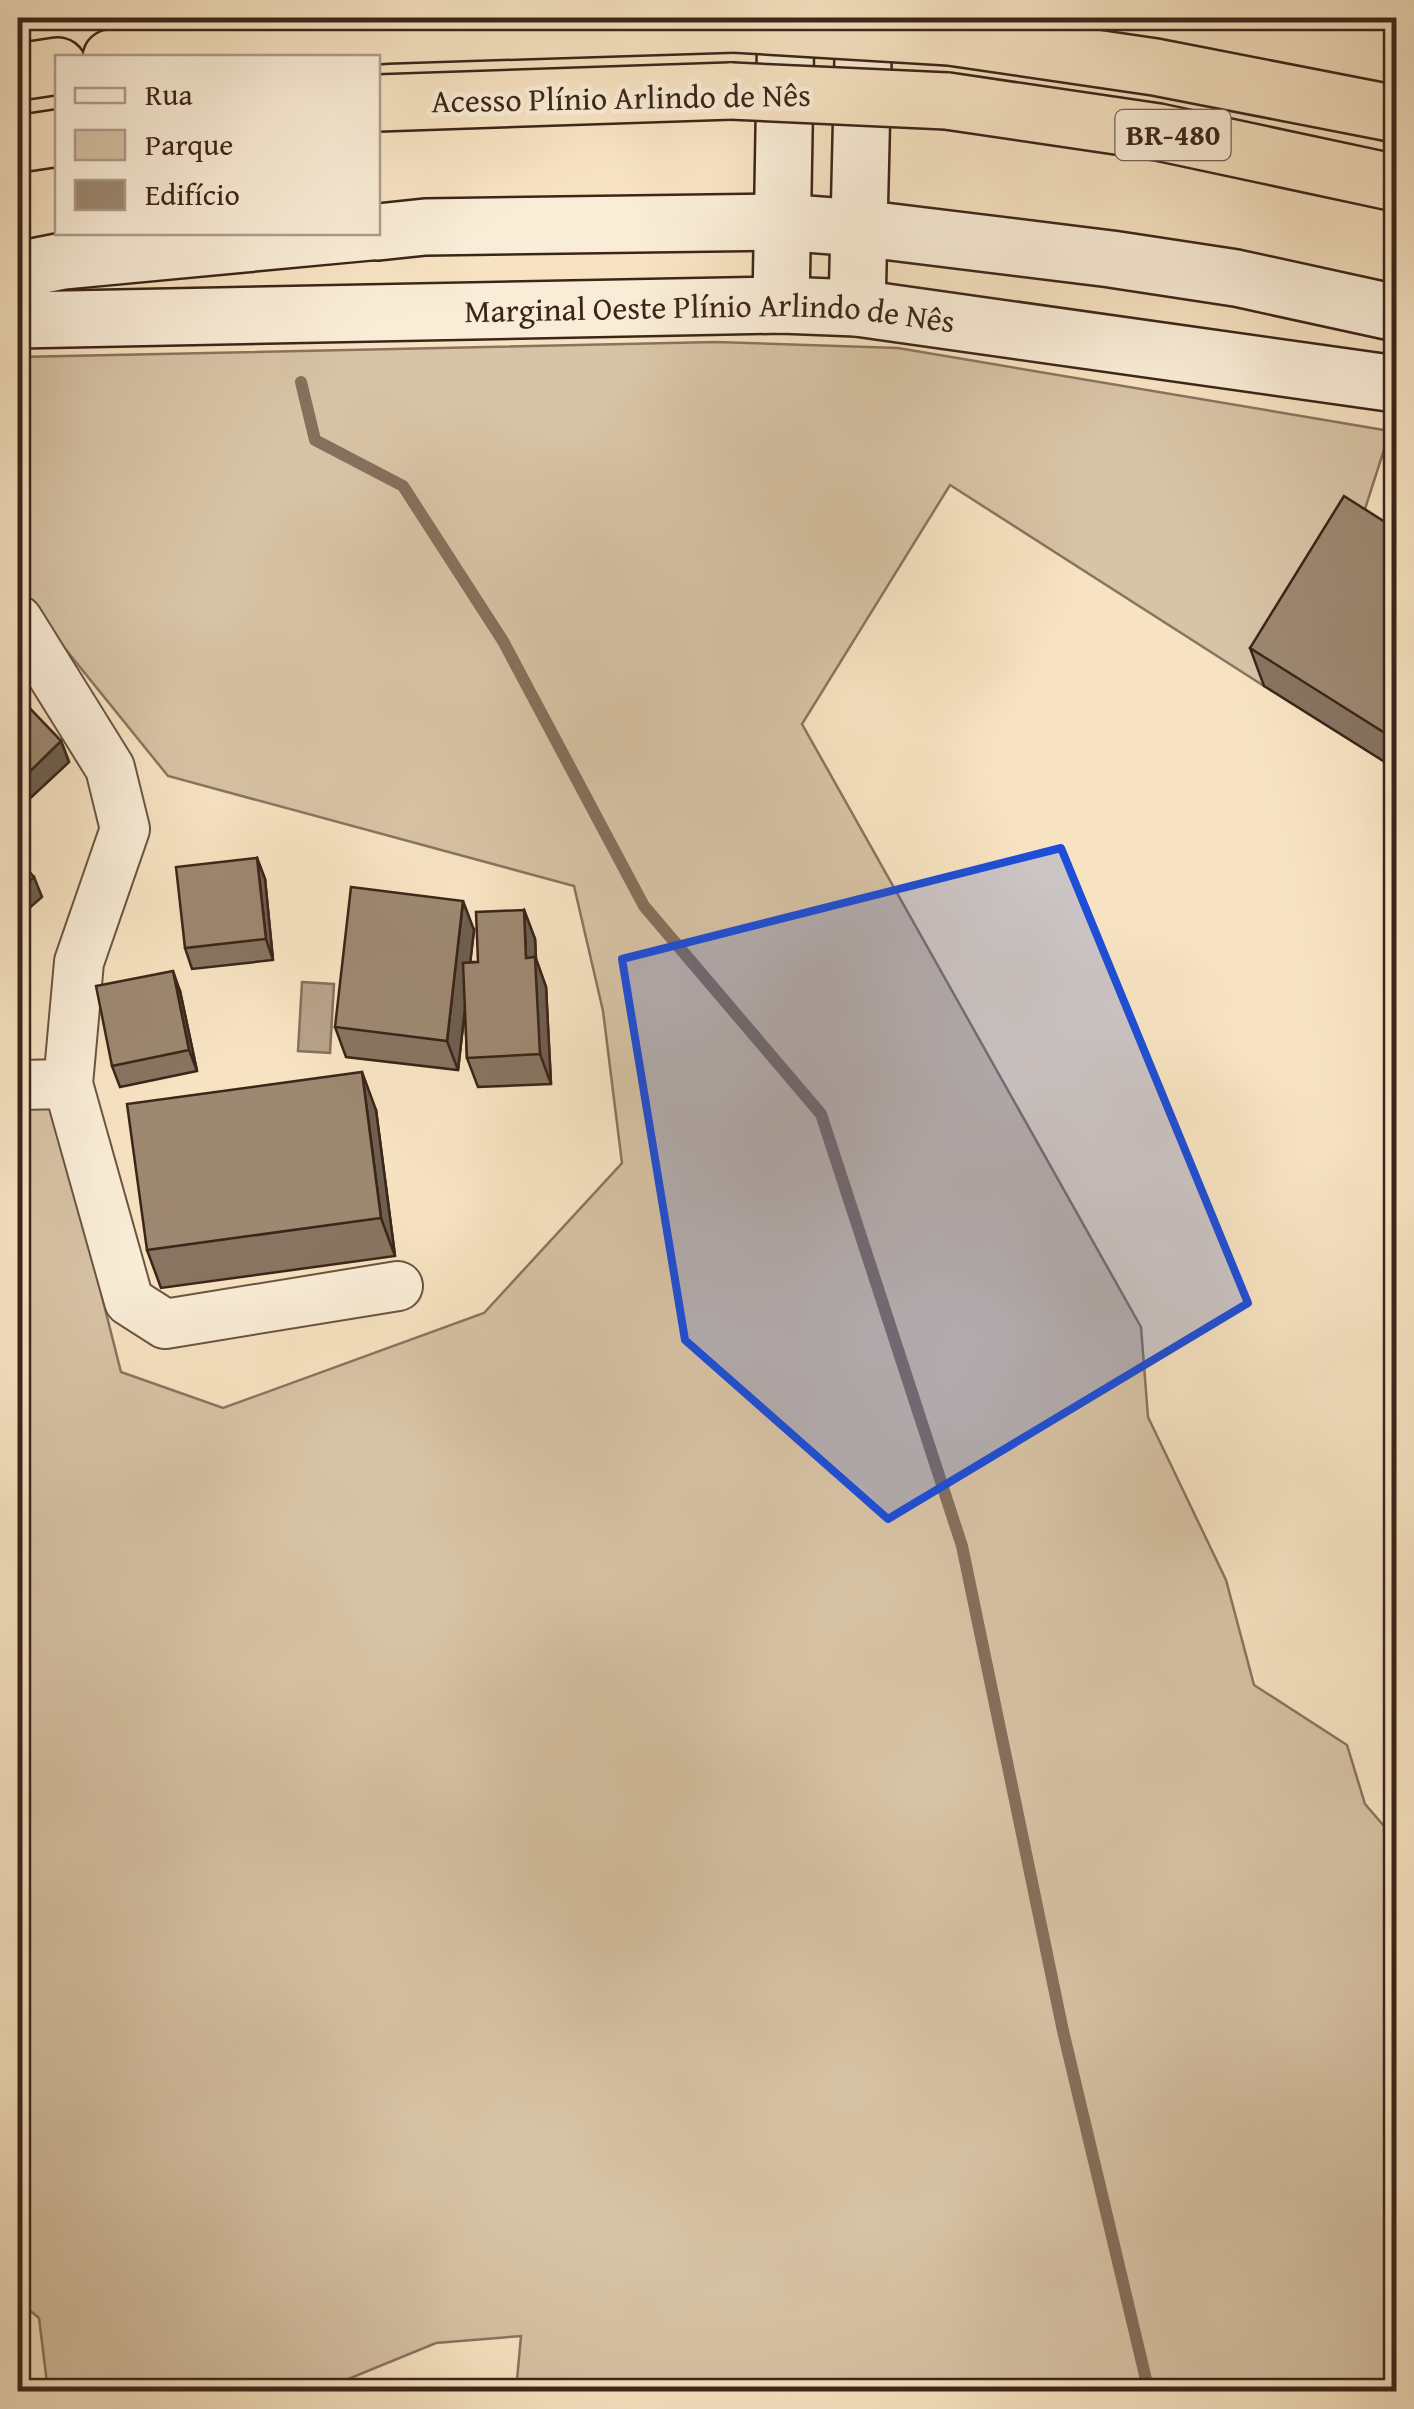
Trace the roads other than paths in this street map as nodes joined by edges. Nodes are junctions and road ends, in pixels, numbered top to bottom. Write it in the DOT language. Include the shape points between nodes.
graph roads {
  1 [pos="864,18"];
  2 [pos="760,21"];
  3 [pos="130,55"];
  4 [pos="55,66"];
  5 [pos="18,72"];
  6 [pos="380,104"];
  7 [pos="1396,114"];
  8 [pos="55,138"];
  9 [pos="18,144"];
  10 [pos="1396,182"];
  11 [pos="780,222"];
  12 [pos="859,228"];
  13 [pos="380,232"];
  14 [pos="338,235"];
  15 [pos="18,270"];
  16 [pos="780,305"];
  17 [pos="857,308"];
  18 [pos="1396,313"];
  19 [pos="18,320"];
  20 [pos="1396,384"];
  21 [pos="18,620"];
  22 [pos="68,1084"];
  23 [pos="18,1085"];
  24 [pos="398,1286"];
  1 -- 12 [label="main road"];
  2 -- 3 [label="highway, Acesso Plínio Arlindo de Nês / BR-480" via="387,36"];
  2 -- 7 [label="highway, Acesso Plínio Arlindo de Nês / BR-480, bridge" via="950,37 1155,67"];
  2 -- 11 [label="main road"];
  4 -- 5 [label="highway"];
  6 -- 10 [label="highway, Acesso Plínio Arlindo de Nês / BR-480, bridge" via="731,90 947,101 1158,132"];
  8 -- 9 [label="highway"];
  11 -- 12 [label="main road"];
  11 -- 13 [label="main road"];
  11 -- 16 [label="main road"];
  12 -- 17 [label="main road"];
  12 -- 18 [label="main road" via="1236,278"];
  14 -- 15 [label="main road"];
  16 -- 17 [label="main road, Marginal Oeste Plínio Arlindo de Nês"];
  16 -- 19 [label="main road, Marginal Oeste Plínio Arlindo de Nês"];
  17 -- 20 [label="main road, Marginal Oeste Plínio Arlindo de Nês"];
  21 -- 22 [label="street" via="110,768 125,829 80,962"];
  22 -- 23 [label="street"];
  22 -- 24 [label="street" via="129,1301 165,1324"];
}
